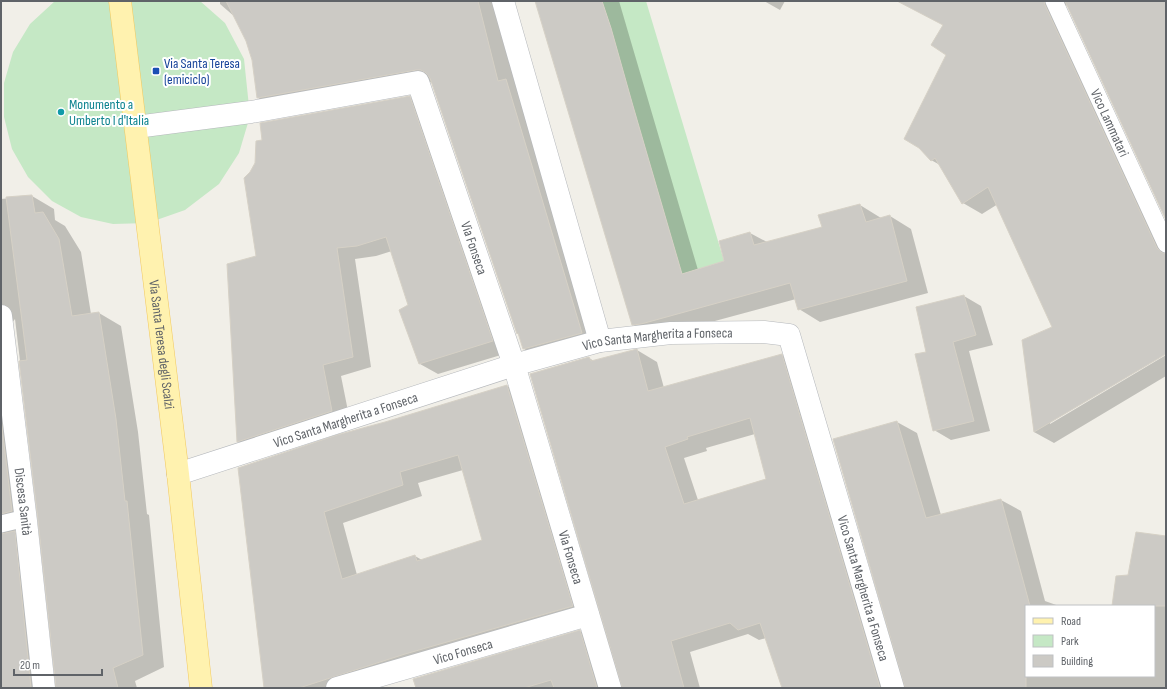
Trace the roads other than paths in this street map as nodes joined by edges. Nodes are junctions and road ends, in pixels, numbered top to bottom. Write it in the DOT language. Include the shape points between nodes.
graph roads {
  1 [pos="120,1"];
  2 [pos="503,1"];
  3 [pos="1054,1"];
  4 [pos="136,127"];
  5 [pos="1166,244"];
  6 [pos="1,316"];
  7 [pos="600,341"];
  8 [pos="514,365"];
  9 [pos="178,474"];
  10 [pos="26,518"];
  11 [pos="1,524"];
  12 [pos="588,615"];
  13 [pos="44,688"];
  14 [pos="201,688"];
  15 [pos="337,688"];
  16 [pos="610,688"];
  17 [pos="893,688"];
  1 -- 4 [label="main road, Via Santa Teresa degli Scalzi"];
  2 -- 7 [label="street"];
  3 -- 5 [label="lane, Vico Lammatari"];
  4 -- 8 [label="street, Via Fonseca" via="251,112 418,82"];
  4 -- 9 [label="main road, Via Santa Teresa degli Scalzi"];
  6 -- 10 [label="street, Discesa Sanità"];
  7 -- 8 [label="street, Vico Santa Margherita a Fonseca"];
  7 -- 17 [label="street, Vico Santa Margherita a Fonseca" via="671,332 764,332 789,335"];
  8 -- 9 [label="street, Vico Santa Margherita a Fonseca"];
  8 -- 12 [label="street, Via Fonseca"];
  9 -- 14 [label="main road, Via Santa Teresa degli Scalzi"];
  10 -- 11 [label="lane"];
  10 -- 13 [label="street, Discesa Sanità"];
  12 -- 15 [label="street, Vico Fonseca"];
  12 -- 16 [label="street, Via Fonseca"];
}
